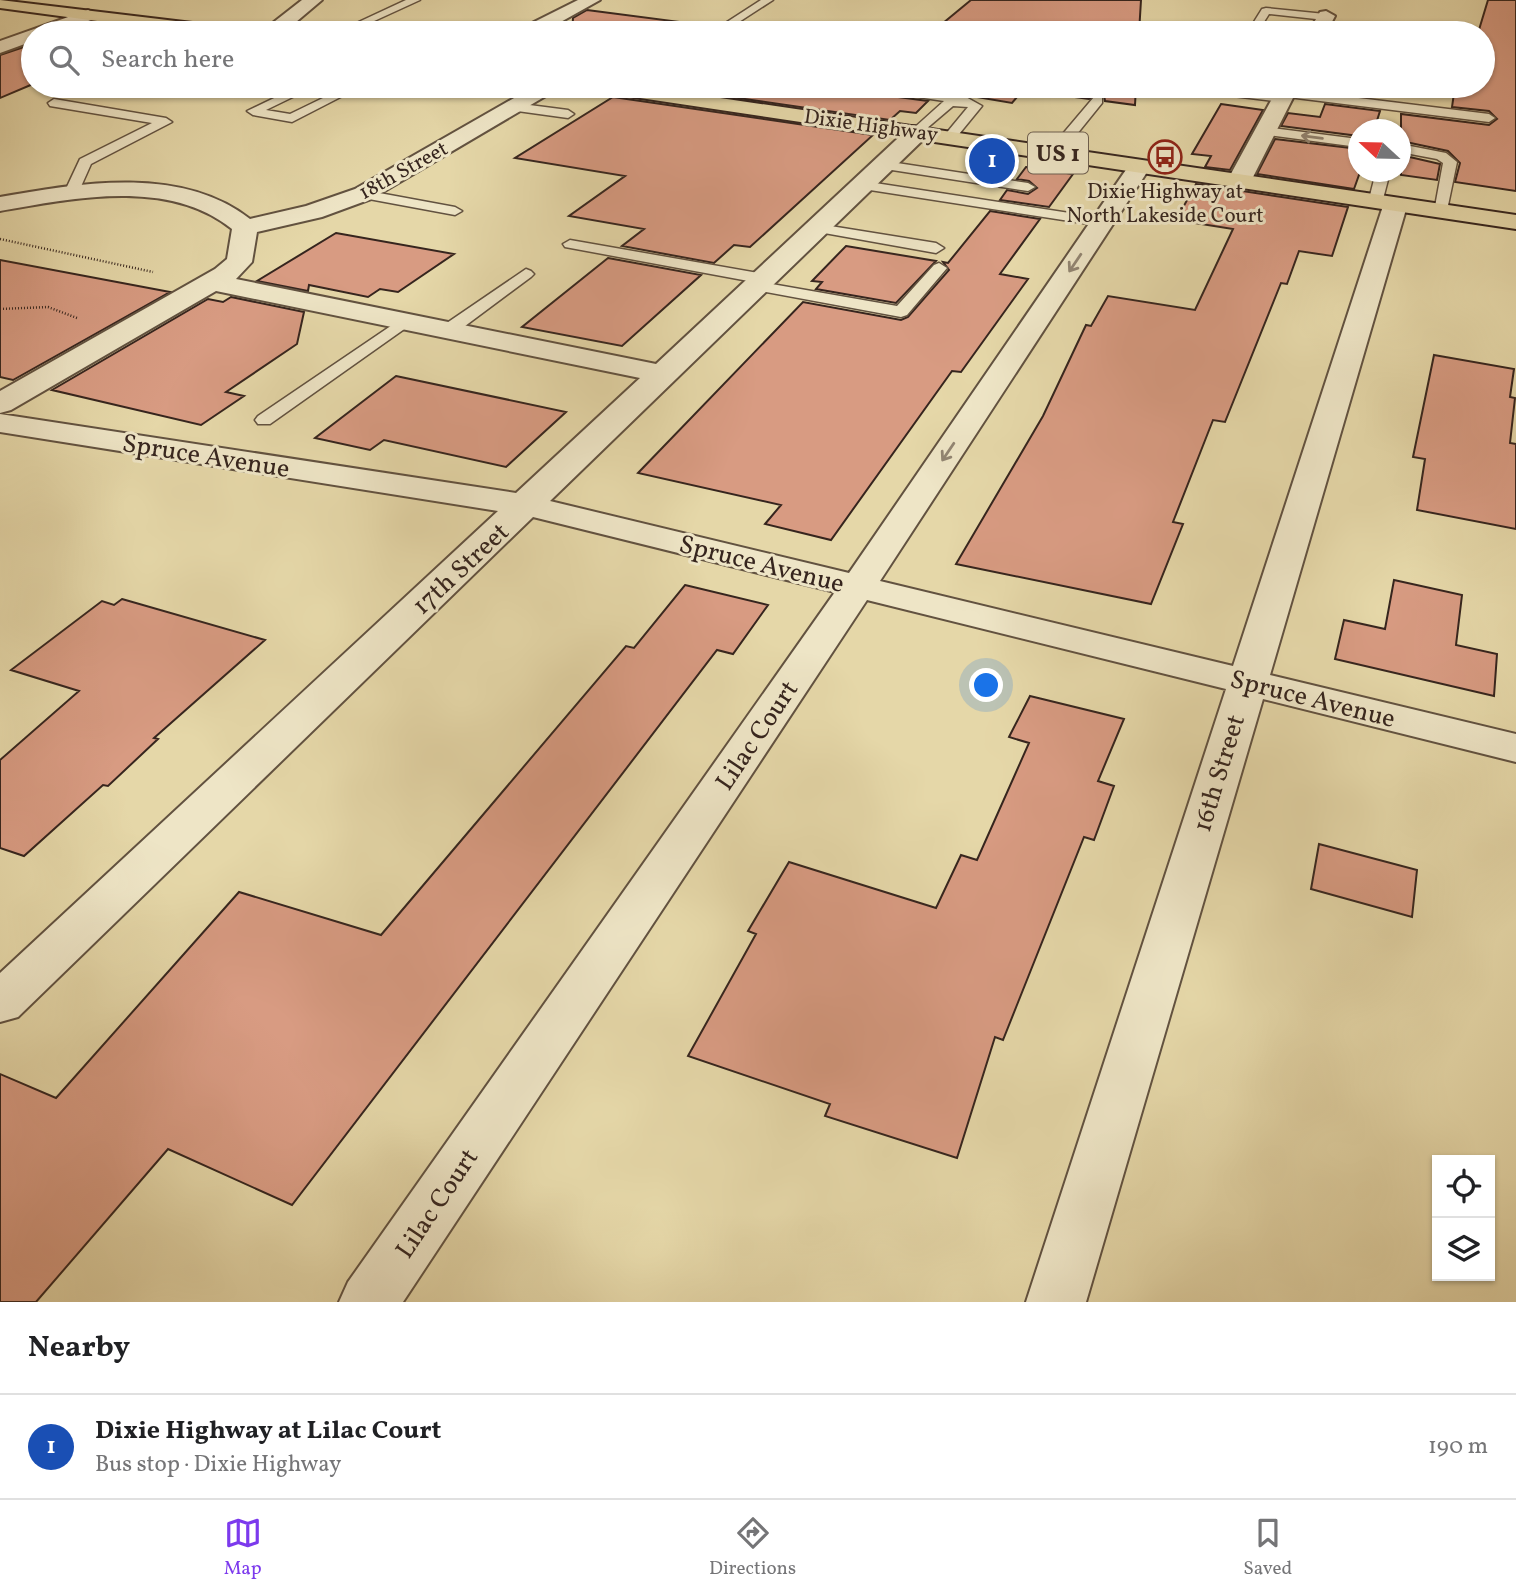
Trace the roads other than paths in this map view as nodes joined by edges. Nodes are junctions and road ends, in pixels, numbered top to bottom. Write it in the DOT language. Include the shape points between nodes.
graph roads {
  1 [pos="313,0"];
  2 [pos="415,0"];
  3 [pos="591,0"];
  4 [pos="768,0"];
  5 [pos="0,3"];
  6 [pos="88,15"];
  7 [pos="1325,18"];
  8 [pos="71,21"];
  9 [pos="148,21"];
  10 [pos="287,21"];
  11 [pos="367,21"];
  12 [pos="555,21"];
  13 [pos="734,21"];
  14 [pos="1260,21"];
  15 [pos="21,39"];
  16 [pos="0,47"];
  17 [pos="281,98"];
  18 [pos="330,98"];
  19 [pos="529,98"];
  20 [pos="690,98"];
  21 [pos="956,98"];
  22 [pos="1283,98"];
  23 [pos="1333,98"];
  24 [pos="964,99"];
  25 [pos="1098,100"];
  26 [pos="54,103"];
  27 [pos="514,107"];
  28 [pos="568,114"];
  29 [pos="1489,118"];
  30 [pos="1265,131"];
  31 [pos="934,134"];
  32 [pos="1348,142"];
  33 [pos="1411,150"];
  34 [pos="1055,152"];
  35 [pos="1140,166"];
  36 [pos="873,175"];
  37 [pos="1239,181"];
  38 [pos="1028,187"];
  39 [pos="72,191"];
  40 [pos="1385,193"];
  41 [pos="363,194"];
  42 [pos="0,204"];
  43 [pos="455,211"];
  44 [pos="1441,212"];
  45 [pos="1102,222"];
  46 [pos="1516,222"];
  47 [pos="245,227"];
  48 [pos="818,228"];
  49 [pos="570,244"];
  50 [pos="936,248"];
  51 [pos="939,268"];
  52 [pos="526,274"];
  53 [pos="213,282"];
  54 [pos="760,283"];
  55 [pos="404,322"];
  56 [pos="447,331"];
  57 [pos="662,374"];
  58 [pos="0,404"];
  59 [pos="264,420"];
  60 [pos="0,423"];
  61 [pos="526,505"];
  62 [pos="858,587"];
  63 [pos="1247,682"];
  64 [pos="1516,748"];
  65 [pos="0,1003"];
  66 [pos="369,1302"];
  67 [pos="1056,1302"];
  1 -- 10 [label="street"];
  2 -- 11 [label="lane"];
  3 -- 12 [label="street"];
  4 -- 13 [label="lane"];
  5 -- 6 [label="main road"];
  6 -- 8 [label="street"];
  6 -- 9 [label="main road"];
  7 -- 14 [label="lane" via="1266,11"];
  15 -- 16 [label="street"];
  17 -- 18 [label="lane" via="253,111 292,117"];
  19 -- 27 [label="street, 18th Street"];
  20 -- 31 [label="main road, Dixie Highway / US 1"];
  21 -- 24 [label="lane"];
  22 -- 30 [label="street"];
  23 -- 29 [label="lane"];
  24 -- 31 [label="lane" via="949,103"];
  24 -- 31 [label="lane" via="976,106"];
  25 -- 34 [label="lane"];
  26 -- 39 [label="lane" via="166,122 85,162"];
  27 -- 28 [label="lane"];
  27 -- 41 [label="street, 18th Street"];
  32 -- 30 [label="lane, one-way"];
  30 -- 37 [label="street"];
  31 -- 34 [label="main road, Dixie Highway / US 1"];
  31 -- 36 [label="street, 17th Street"];
  33 -- 44 [label="lane" via="1451,162"];
  34 -- 35 [label="main road, Dixie Highway / US 1"];
  35 -- 37 [label="main road, Dixie Highway / US 1"];
  35 -- 45 [label="street, Lilac Court"];
  36 -- 38 [label="lane"];
  36 -- 45 [label="lane"];
  36 -- 48 [label="street, 17th Street"];
  37 -- 40 [label="main road, Dixie Highway / US 1"];
  39 -- 42 [label="street"];
  39 -- 47 [label="street" via="178,196 218,207"];
  40 -- 44 [label="main road, Dixie Highway / US 1"];
  40 -- 63 [label="street, 16th Street"];
  41 -- 43 [label="lane"];
  41 -- 47 [label="street, 18th Street" via="313,212"];
  44 -- 46 [label="main road, Dixie Highway / US 1"];
  45 -- 62 [label="street, Lilac Court, one-way"];
  47 -- 53 [label="street" via="239,262"];
  48 -- 50 [label="lane"];
  48 -- 54 [label="street, 17th Street"];
  49 -- 54 [label="lane"];
  51 -- 54 [label="lane" via="901,312"];
  52 -- 56 [label="lane"];
  53 -- 55 [label="street"];
  53 -- 58 [label="street"];
  54 -- 57 [label="street, 17th Street"];
  55 -- 56 [label="street"];
  55 -- 59 [label="lane"];
  56 -- 57 [label="street"];
  57 -- 61 [label="street, 17th Street"];
  60 -- 61 [label="street, Spruce Avenue"];
  61 -- 62 [label="street, Spruce Avenue"];
  61 -- 65 [label="street, 17th Street"];
  62 -- 63 [label="street, Spruce Avenue"];
  62 -- 66 [label="street, Lilac Court"];
  63 -- 64 [label="street, Spruce Avenue"];
  63 -- 67 [label="street, 16th Street"];
}
